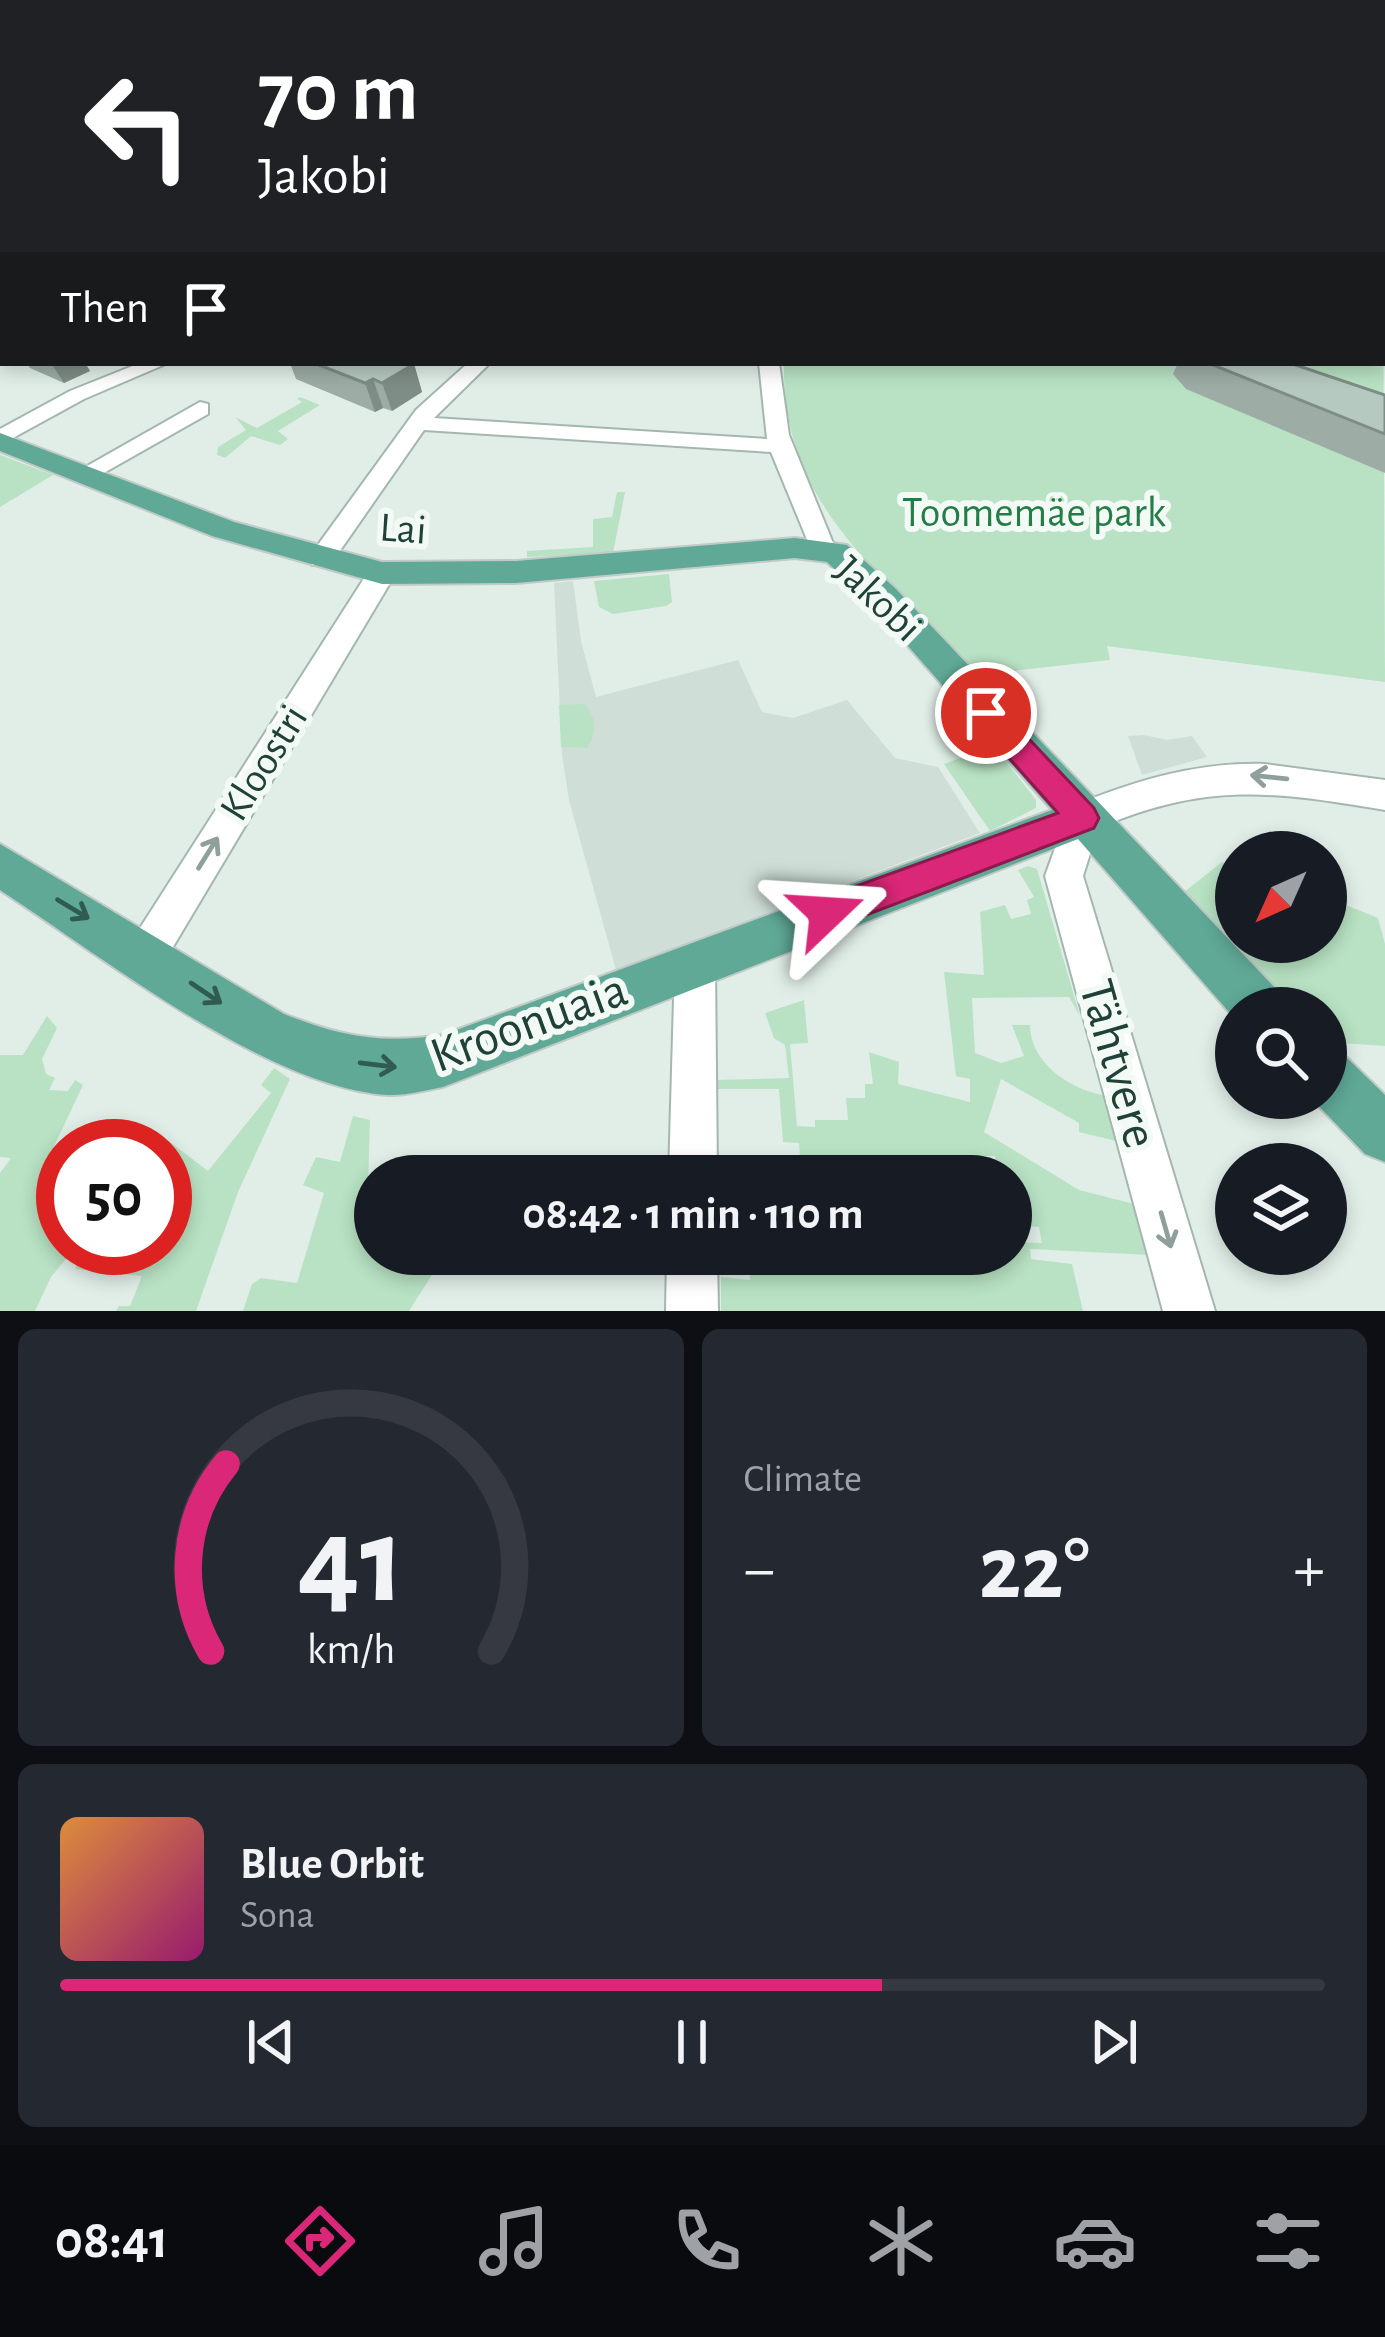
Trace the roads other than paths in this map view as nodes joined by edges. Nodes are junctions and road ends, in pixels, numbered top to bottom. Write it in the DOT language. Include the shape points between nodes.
graph roads {
  1 [pos="150,366"];
  2 [pos="476,366"];
  3 [pos="769,366"];
  4 [pos="200,409"];
  5 [pos="418,423"];
  6 [pos="0,440"];
  7 [pos="779,446"];
  8 [pos="85,474"];
  9 [pos="822,548"];
  10 [pos="320,560"];
  11 [pos="382,573"];
  12 [pos="1385,794"];
  13 [pos="1083,818"];
  14 [pos="0,865"];
  15 [pos="147,953"];
  16 [pos="695,963"];
  17 [pos="1240,987"];
  18 [pos="1347,1096"];
  19 [pos="1385,1134"];
  20 [pos="693,1155"];
  21 [pos="692,1275"];
  22 [pos="692,1311"];
  23 [pos="1189,1311"];
  1 -- 6 [label="street" via="76,395"];
  2 -- 5 [label="street"];
  3 -- 7 [label="street, Jakobi"];
  4 -- 8 [label="street"];
  5 -- 7 [label="street"];
  5 -- 10 [label="street"];
  6 -- 8 [label="main road, Lai"];
  7 -- 9 [label="street, Jakobi"];
  8 -- 10 [label="main road, Lai"];
  9 -- 11 [label="main road, Lai" via="477,574"];
  9 -- 13 [label="main road, Jakobi" via="857,569"];
  10 -- 11 [label="main road, Lai"];
  15 -- 11 [label="street, Kloostri, one-way"];
  12 -- 13 [label="street, one-way" via="1231,774 1187,780"];
  13 -- 16 [label="main road, Kroonuaia"];
  13 -- 17 [label="main road, Jakobi"];
  13 -- 23 [label="street, Tähtvere, one-way" via="1064,875"];
  14 -- 15 [label="main road, Kroonuaia, one-way"];
  15 -- 16 [label="main road, Kroonuaia, one-way" via="266,1032 326,1057 392,1069 443,1061"];
  16 -- 20 [label="street"];
  18 -- 19 [label="main road"];
  21 -- 22 [label="street"];
}
